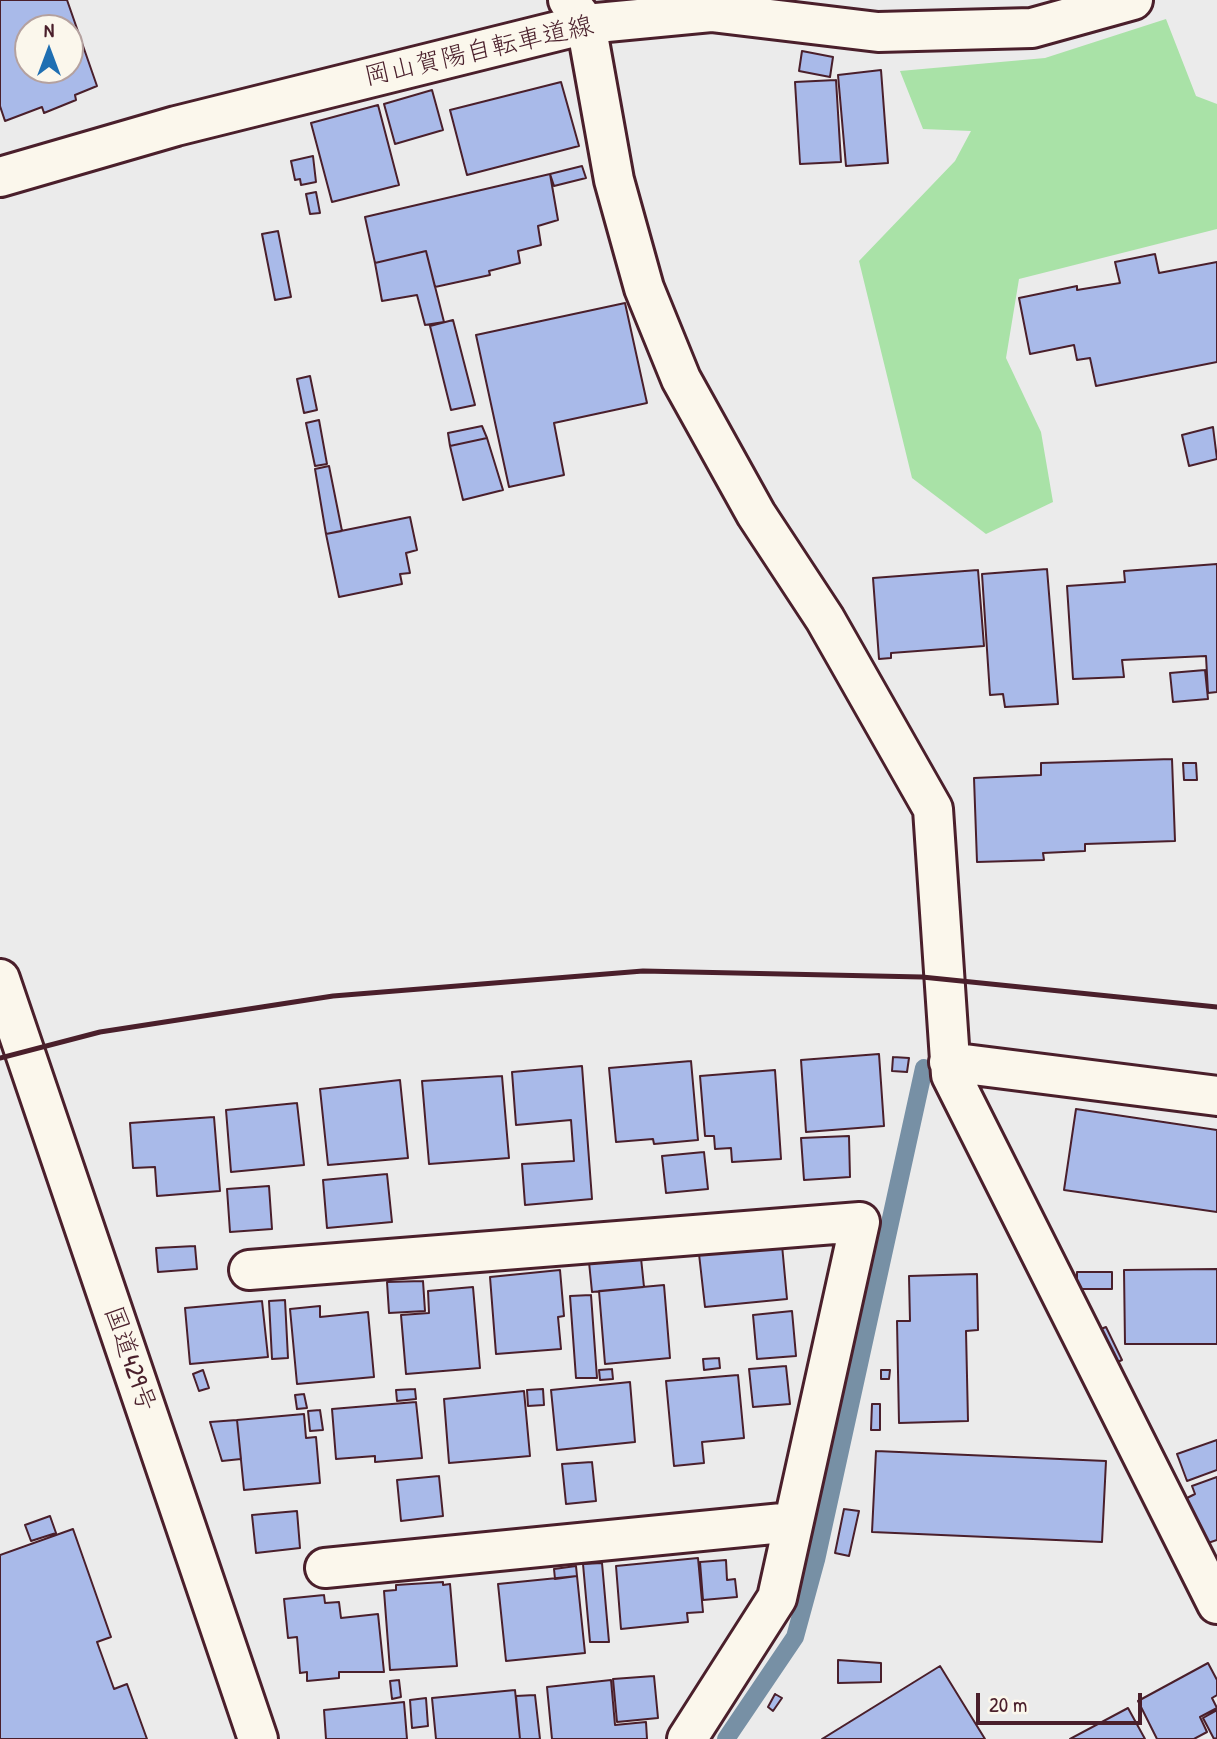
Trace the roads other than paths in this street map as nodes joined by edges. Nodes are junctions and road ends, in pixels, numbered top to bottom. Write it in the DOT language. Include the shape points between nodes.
graph roads {
  1 [pos="1133,0"];
  2 [pos="577,12"];
  3 [pos="0,177"];
  4 [pos="0,979"];
  5 [pos="949,1062"];
  6 [pos="1217,1096"];
  7 [pos="249,1269"];
  8 [pos="793,1522"];
  9 [pos="325,1568"];
  10 [pos="1217,1604"];
  11 [pos="258,1739"];
  12 [pos="687,1739"];
  1 -- 2 [label="main road, 岡山賀陽自転車道線" via="1032,28 878,32 711,12"];
  2 -- 3 [label="main road, 岡山賀陽自転車道線"];
  2 -- 5 [label="main road" via="643,288 681,379 933,809"];
  4 -- 11 [label="main road, 国道429号"];
  5 -- 6 [label="main road"];
  5 -- 10 [label="main road" via="957,1087"];
  7 -- 8 [label="main road" via="860,1222"];
  8 -- 9 [label="main road"];
  8 -- 12 [label="main road" via="777,1598"];
}
